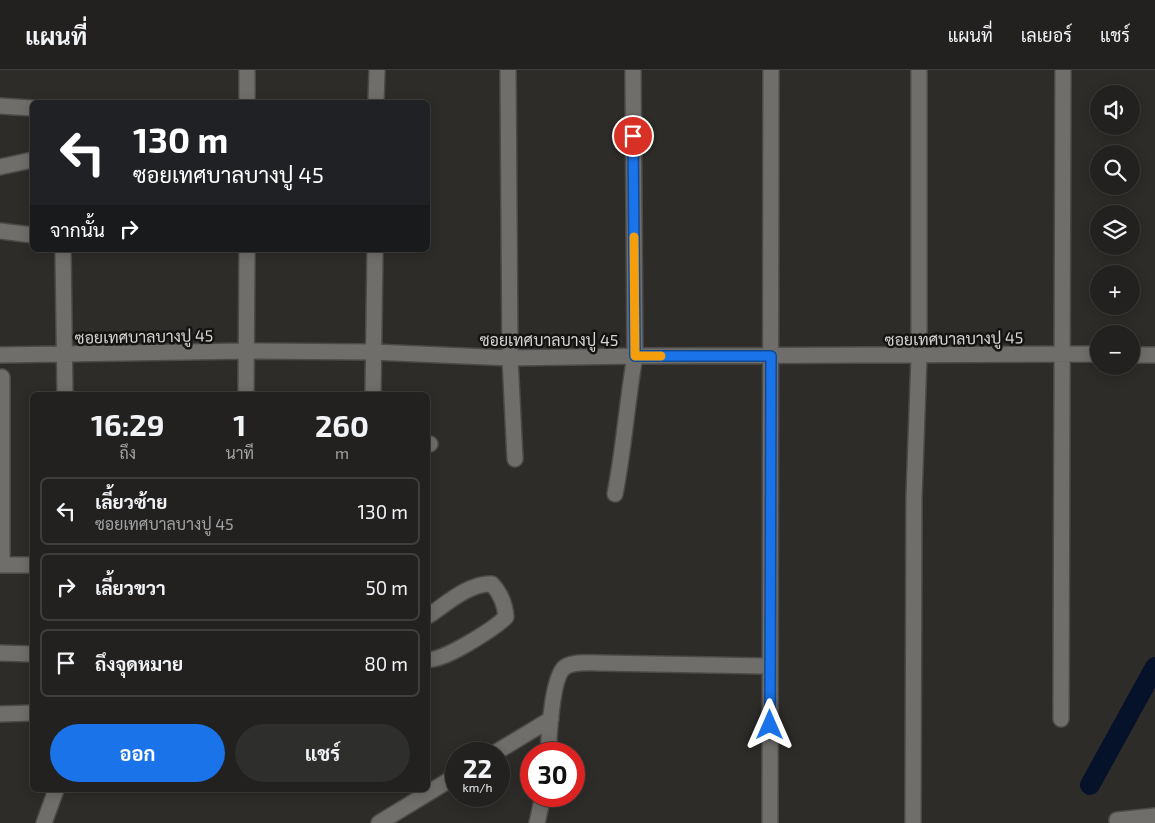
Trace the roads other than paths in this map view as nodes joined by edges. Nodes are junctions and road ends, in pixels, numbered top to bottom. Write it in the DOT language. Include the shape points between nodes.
graph roads {
  1 [pos="247,70"];
  2 [pos="377,70"];
  3 [pos="508,70"];
  4 [pos="633,70"];
  5 [pos="770,70"];
  6 [pos="919,70"];
  7 [pos="1063,70"];
  8 [pos="247,100"];
  9 [pos="376,100"];
  10 [pos="0,106"];
  11 [pos="30,108"];
  12 [pos="30,160"];
  13 [pos="0,167"];
  14 [pos="0,231"];
  15 [pos="30,235"];
  16 [pos="63,252"];
  17 [pos="247,252"];
  18 [pos="375,252"];
  19 [pos="248,351"];
  20 [pos="374,352"];
  21 [pos="1062,354"];
  22 [pos="1090,354"];
  23 [pos="0,355"];
  24 [pos="65,355"];
  25 [pos="1140,355"];
  26 [pos="1155,355"];
  27 [pos="635,356"];
  28 [pos="771,356"];
  29 [pos="919,356"];
  30 [pos="510,358"];
  31 [pos="2,377"];
  32 [pos="65,392"];
  33 [pos="246,392"];
  34 [pos="373,392"];
  35 [pos="515,459"];
  36 [pos="615,494"];
  37 [pos="1,565"];
  38 [pos="30,565"];
  39 [pos="430,615"];
  40 [pos="0,653"];
  41 [pos="30,654"];
  42 [pos="430,659"];
  43 [pos="770,666"];
  44 [pos="30,713"];
  45 [pos="0,714"];
  46 [pos="551,719"];
  47 [pos="1061,719"];
  48 [pos="549,742"];
  49 [pos="510,744"];
  50 [pos="445,783"];
  51 [pos="55,792"];
  52 [pos="430,792"];
  53 [pos="430,792"];
  54 [pos="540,807"];
  55 [pos="1155,816"];
  56 [pos="1117,820"];
  57 [pos="44,823"];
  58 [pos="379,823"];
  59 [pos="536,823"];
  60 [pos="770,823"];
  61 [pos="914,823"];
  1 -- 8 [label="street"];
  2 -- 9 [label="street"];
  3 -- 30 [label="street"];
  4 -- 27 [label="street"];
  5 -- 28 [label="street"];
  6 -- 29 [label="street"];
  7 -- 21 [label="street"];
  10 -- 11 [label="street"];
  12 -- 13 [label="street"];
  14 -- 15 [label="street"];
  16 -- 24 [label="street"];
  17 -- 19 [label="street"];
  18 -- 20 [label="street"];
  19 -- 20 [label="street, ซอยเทศบาลบางปู 45"];
  19 -- 24 [label="street, ซอยเทศบาลบางปู 45"];
  19 -- 33 [label="street"];
  20 -- 30 [label="street, ซอยเทศบาลบางปู 45"];
  20 -- 34 [label="street"];
  21 -- 22 [label="street, ซอยเทศบาลบางปู 45"];
  21 -- 29 [label="street, ซอยเทศบาลบางปู 45"];
  21 -- 47 [label="street"];
  23 -- 24 [label="street, ซอยเทศบาลบางปู 45"];
  24 -- 32 [label="street"];
  25 -- 26 [label="street"];
  27 -- 28 [label="street, ซอยเทศบาลบางปู 45"];
  27 -- 30 [label="street, ซอยเทศบาลบางปู 45"];
  27 -- 36 [label="street"];
  28 -- 29 [label="street, ซอยเทศบาลบางปู 45"];
  28 -- 43 [label="street"];
  29 -- 61 [label="street" via="914,497"];
  30 -- 35 [label="street"];
  31 -- 37 [label="street"];
  37 -- 38 [label="street"];
  39 -- 42 [label="street" via="472,587 492,584 500,593 506,617 454,651"];
  40 -- 41 [label="street"];
  43 -- 46 [label="street" via="574,664 565,667 557,681"];
  43 -- 60 [label="street"];
  44 -- 45 [label="street"];
  46 -- 48 [label="street"];
  46 -- 49 [label="street"];
  50 -- 52 [label="street"];
  51 -- 57 [label="street"];
  53 -- 58 [label="street"];
  54 -- 59 [label="street"];
  55 -- 56 [label="street"];
}
